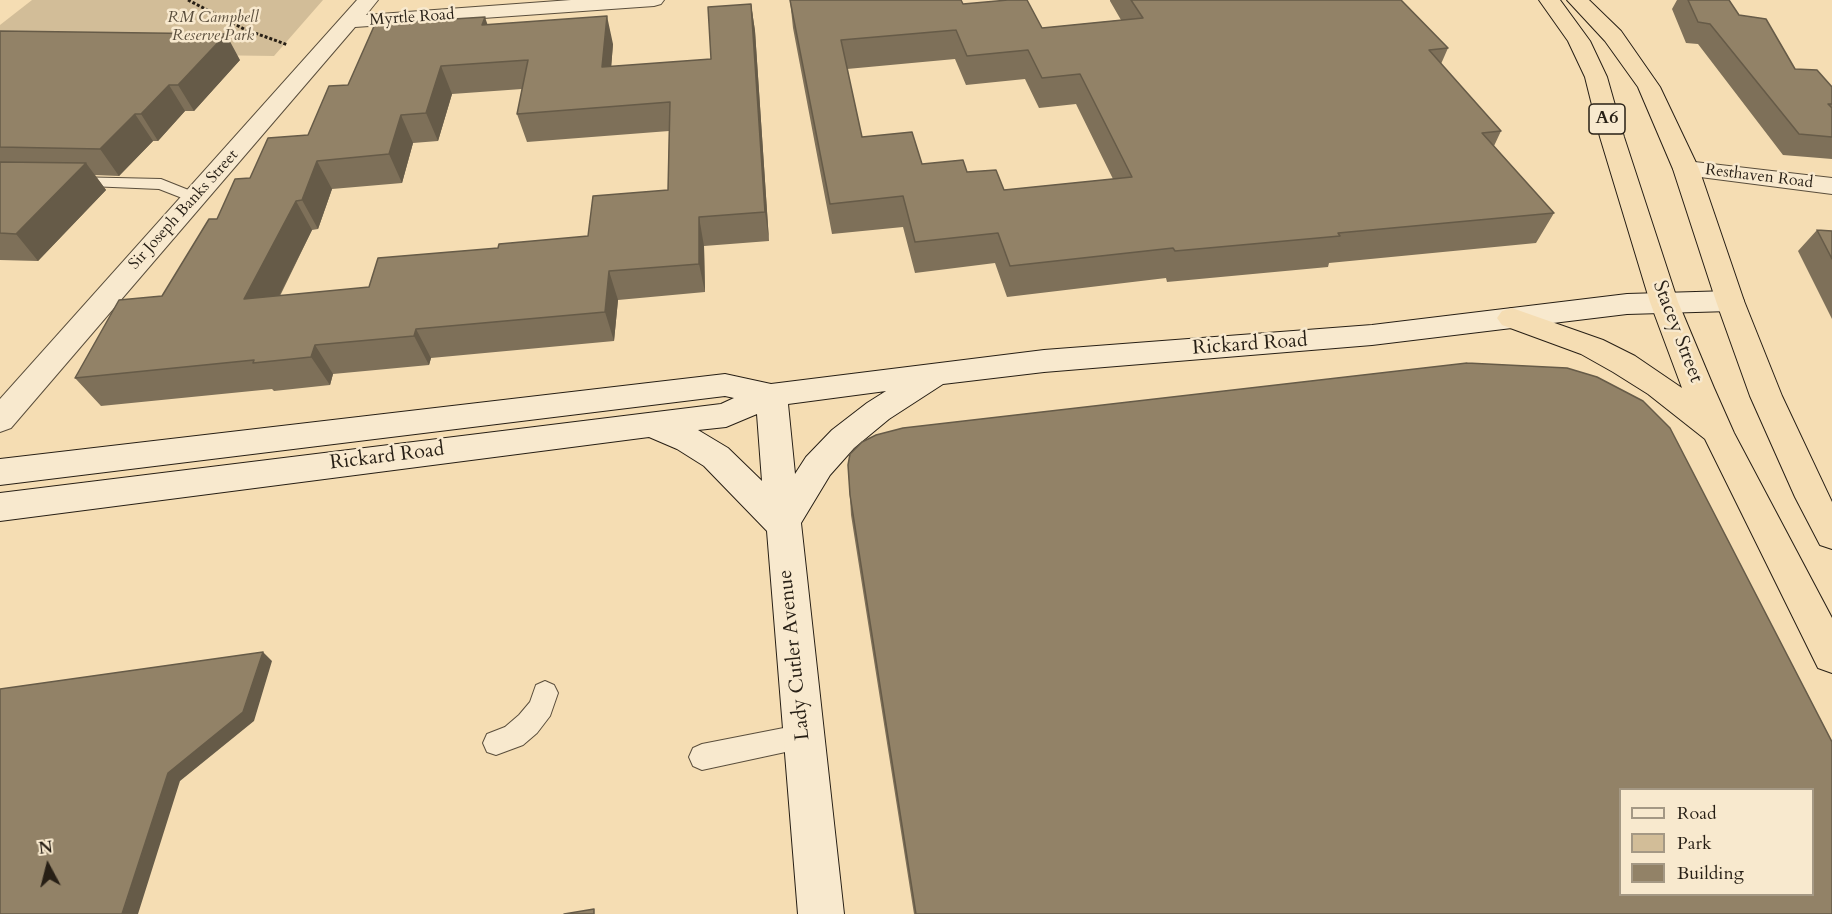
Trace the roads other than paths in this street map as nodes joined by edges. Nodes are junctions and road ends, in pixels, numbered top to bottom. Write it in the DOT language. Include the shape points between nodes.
graph roads {
  1 [pos="368,0"];
  2 [pos="654,0"];
  3 [pos="1549,0"];
  4 [pos="1577,0"];
  5 [pos="350,21"];
  6 [pos="1686,169"];
  7 [pos="57,182"];
  8 [pos="1832,186"];
  9 [pos="195,198"];
  10 [pos="1730,301"];
  11 [pos="1664,302"];
  12 [pos="1512,318"];
  13 [pos="941,373"];
  14 [pos="771,395"];
  15 [pos="0,420"];
  16 [pos="650,425"];
  17 [pos="1718,433"];
  18 [pos="0,472"];
  19 [pos="0,507"];
  20 [pos="782,524"];
  21 [pos="1832,535"];
  22 [pos="1832,656"];
  23 [pos="545,693"];
  24 [pos="804,736"];
  25 [pos="496,743"];
  26 [pos="702,757"];
  27 [pos="820,914"];
  1 -- 5 [label="main road, Sir Joseph Banks Street"];
  2 -- 5 [label="main road, Myrtle Road"];
  3 -- 11 [label="highway, Stacey Street / A6" via="1579,41 1596,77"];
  4 -- 6 [label="highway, A6" via="1613,36 1649,87"];
  5 -- 9 [label="main road, Sir Joseph Banks Street"];
  6 -- 8 [label="main road, Resthaven Road"];
  6 -- 10 [label="highway, A6"];
  7 -- 9 [label="lane" via="161,184"];
  9 -- 15 [label="main road, Sir Joseph Banks Street"];
  10 -- 11 [label="main road, Rickard Road"];
  10 -- 21 [label="highway, A6" via="1766,396"];
  11 -- 12 [label="main road, Rickard Road"];
  11 -- 17 [label="highway, Stacey Street / A6"];
  12 -- 13 [label="main road, Rickard Road" via="1350,337"];
  12 -- 17 [label="highway" via="1592,347 1624,364"];
  13 -- 14 [label="main road, Rickard Road"];
  13 -- 20 [label="main road" via="878,411 843,439 818,466"];
  14 -- 16 [label="main road, Rickard Road" via="726,415"];
  14 -- 18 [label="main road, Rickard Road" via="724,385"];
  14 -- 20 [label="main road, Lady Cutler Avenue"];
  16 -- 19 [label="main road, Rickard Road"];
  16 -- 20 [label="main road" via="689,440 716,457"];
  17 -- 22 [label="highway, Stacey Street / A6"];
  20 -- 24 [label="main road, Lady Cutler Avenue"];
  23 -- 25 [label="lane" via="541,708 528,724"];
  24 -- 26 [label="lane"];
  24 -- 27 [label="main road, Lady Cutler Avenue"];
}
